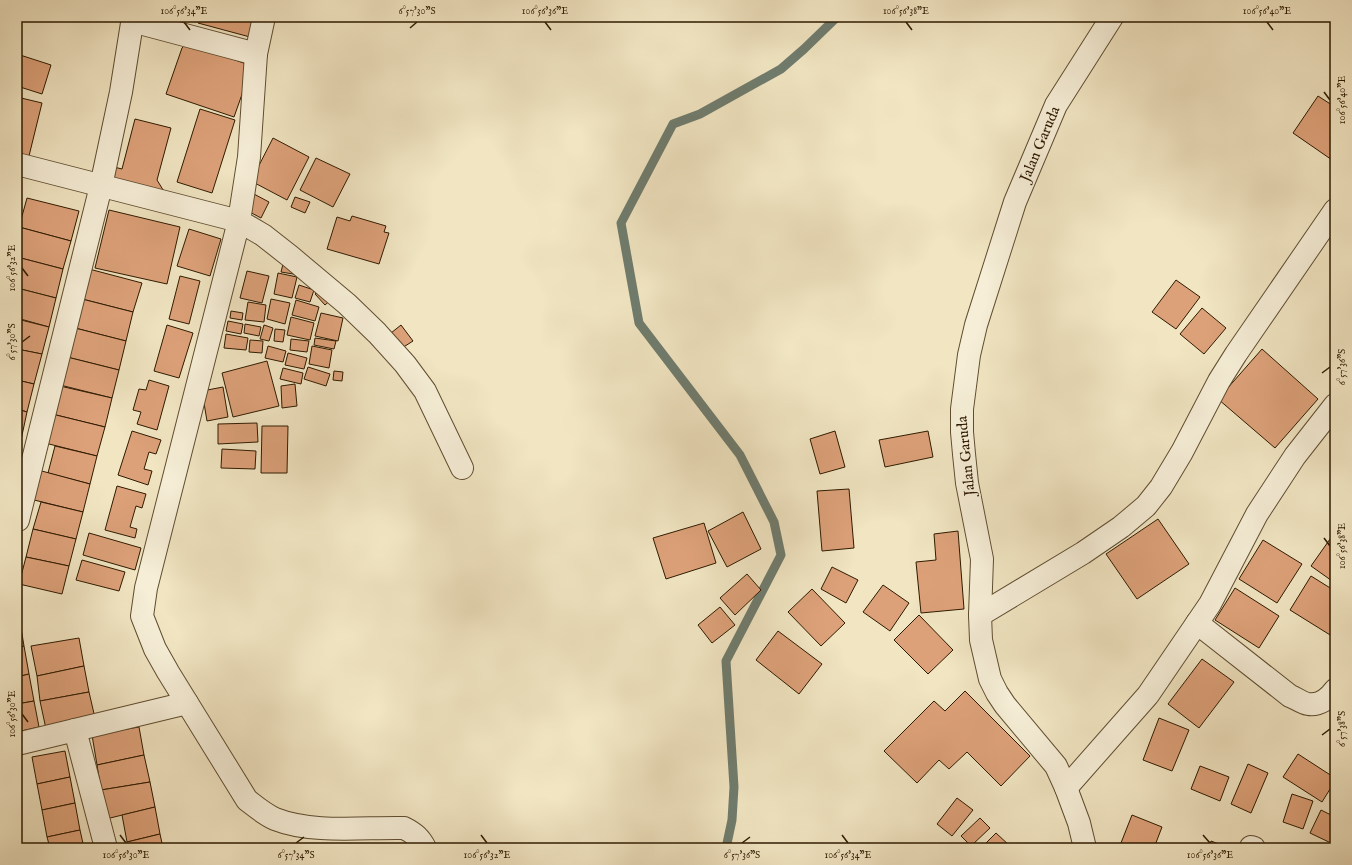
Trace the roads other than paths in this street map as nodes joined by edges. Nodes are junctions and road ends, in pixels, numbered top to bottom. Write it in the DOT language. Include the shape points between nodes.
graph roads {
  1 [pos="264,17"];
  2 [pos="1112,17"];
  3 [pos="132,19"];
  4 [pos="256,54"];
  5 [pos="17,164"];
  6 [pos="101,186"];
  7 [pos="1335,210"];
  8 [pos="239,221"];
  9 [pos="1335,405"];
  10 [pos="462,468"];
  11 [pos="18,520"];
  12 [pos="980,615"];
  13 [pos="1197,624"];
  14 [pos="1335,690"];
  15 [pos="187,703"];
  16 [pos="75,730"];
  17 [pos="17,744"];
  18 [pos="1066,788"];
  19 [pos="106,848"];
  20 [pos="426,848"];
  21 [pos="1085,848"];
  1 -- 4 [label="street"];
  2 -- 12 [label="street, Jalan Garuda" via="1056,105 1015,202 969,355 962,409 962,432 982,559"];
  3 -- 4 [label="street"];
  3 -- 6 [label="street" via="121,92"];
  4 -- 8 [label="street" via="249,157"];
  5 -- 6 [label="street"];
  6 -- 8 [label="street"];
  6 -- 11 [label="street"];
  7 -- 12 [label="street" via="1218,381 1182,452 1146,506 1083,553"];
  8 -- 10 [label="street" via="263,235 377,332 425,391"];
  8 -- 15 [label="street" via="146,588 142,616 155,649"];
  9 -- 13 [label="street" via="1296,456 1257,514"];
  12 -- 18 [label="street, Jalan Garuda" via="981,640 990,679 1005,705 1056,766"];
  13 -- 14 [label="street" via="1290,696 1308,704 1317,703 1326,699"];
  13 -- 18 [label="street" via="1148,695"];
  15 -- 16 [label="street"];
  15 -- 20 [label="street" via="247,800 262,812 296,825 404,828 417,836"];
  16 -- 17 [label="street"];
  16 -- 19 [label="street"];
  18 -- 21 [label="street, Jalan Garuda"];
}
